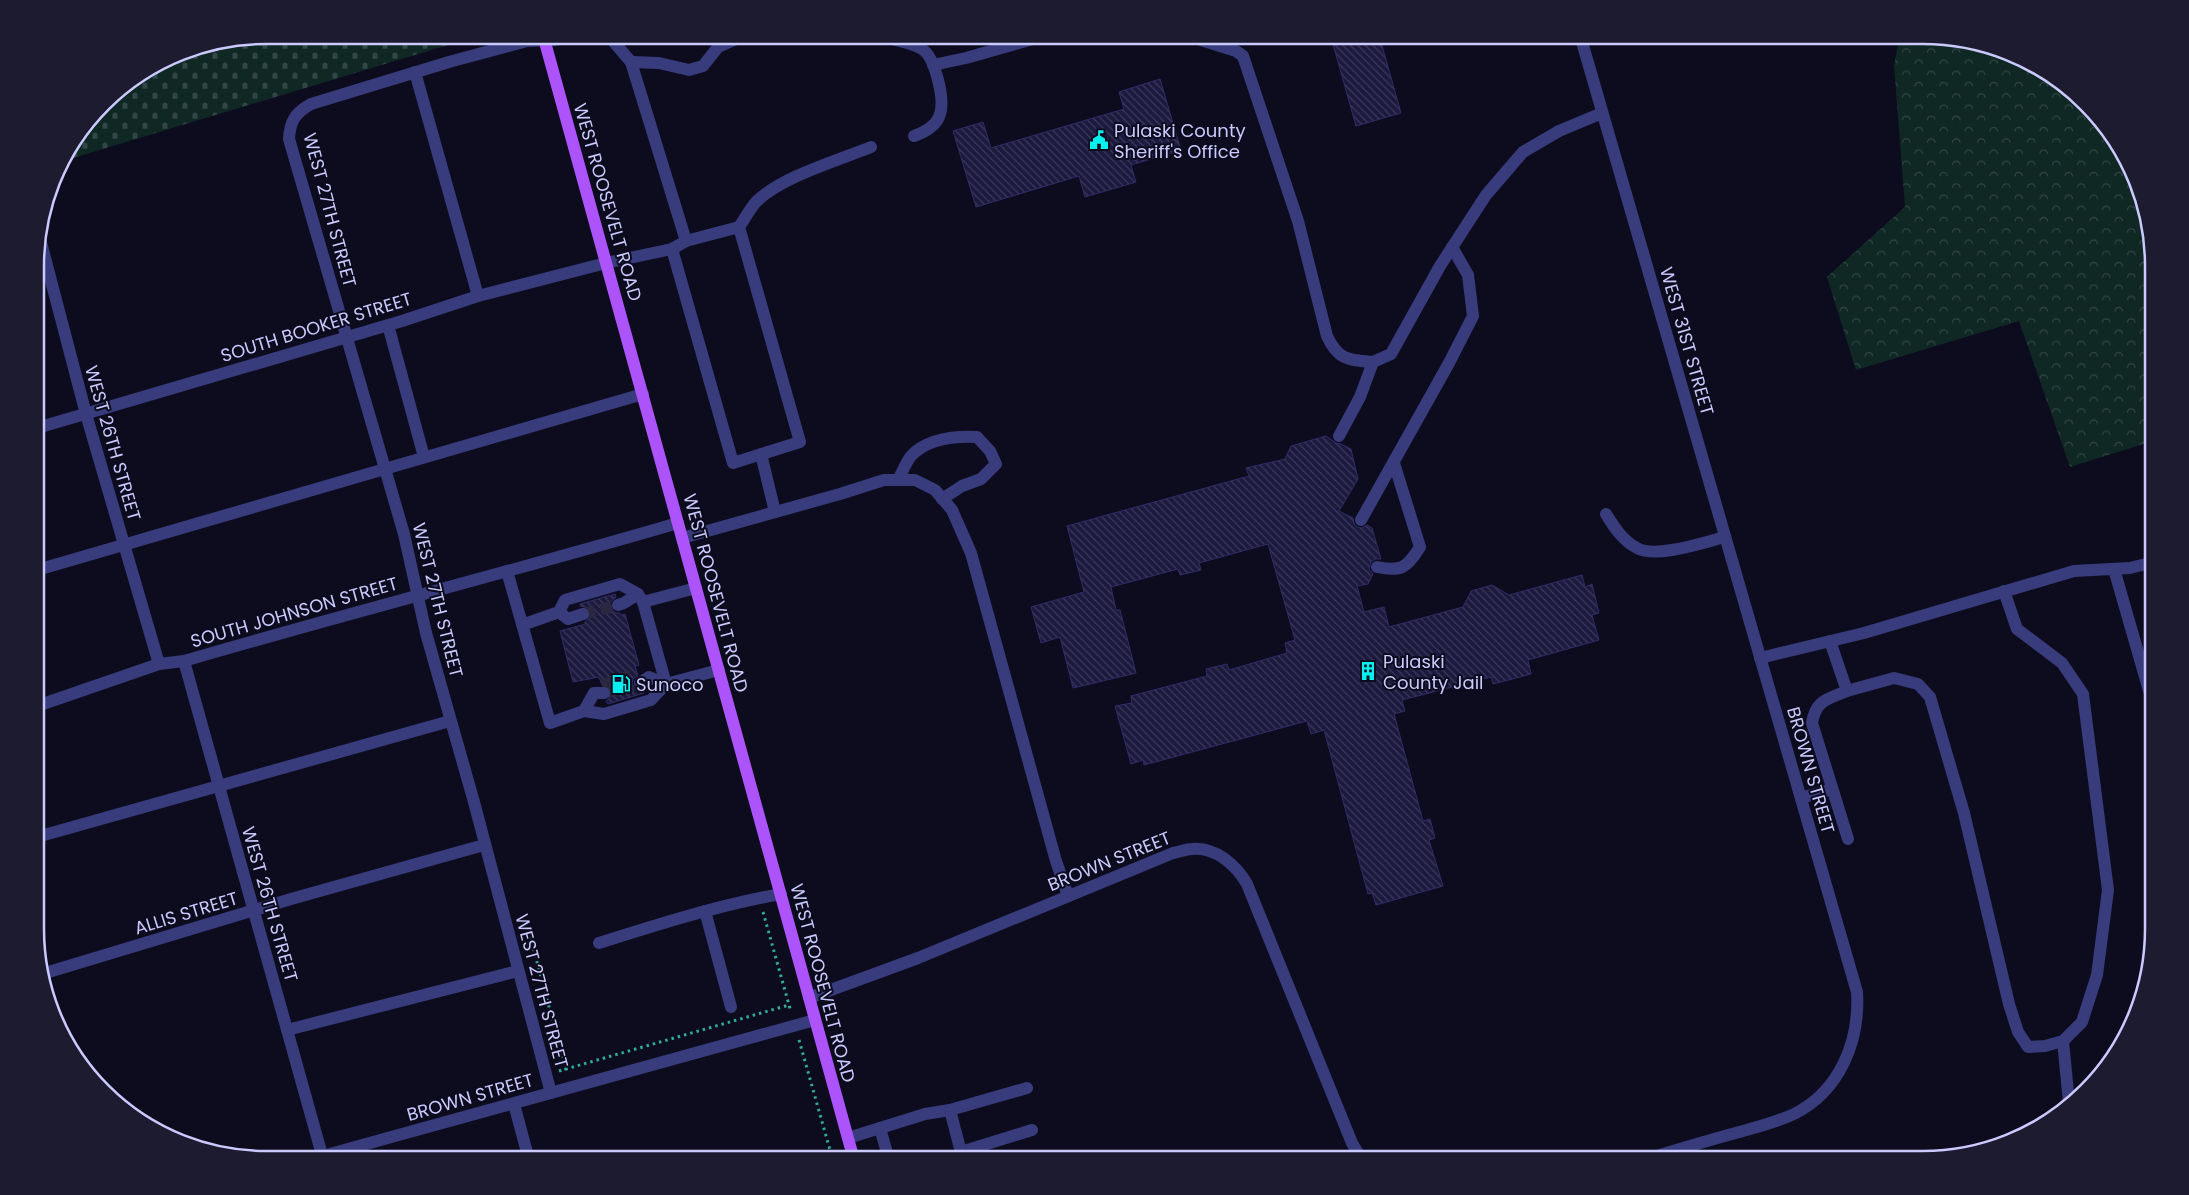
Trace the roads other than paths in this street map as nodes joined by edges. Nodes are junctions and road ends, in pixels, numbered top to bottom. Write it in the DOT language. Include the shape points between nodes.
graph roads {
  1 [pos="516,44"];
  2 [pos="546,44"];
  3 [pos="616,44"];
  4 [pos="725,44"];
  5 [pos="906,44"];
  6 [pos="1012,44"];
  7 [pos="1214,44"];
  8 [pos="1583,44"];
  9 [pos="631,62"];
  10 [pos="933,64"];
  11 [pos="415,72"];
  12 [pos="1602,114"];
  13 [pos="914,136"];
  14 [pos="871,147"];
  15 [pos="739,227"];
  16 [pos="686,241"];
  17 [pos="1452,247"];
  18 [pos="672,249"];
  19 [pos="44,254"];
  20 [pos="606,263"];
  21 [pos="478,296"];
  22 [pos="388,325"];
  23 [pos="347,337"];
  24 [pos="1373,362"];
  25 [pos="643,394"];
  26 [pos="86,414"];
  27 [pos="44,426"];
  28 [pos="1339,436"];
  29 [pos="761,454"];
  30 [pos="424,457"];
  31 [pos="1394,463"];
  32 [pos="386,468"];
  33 [pos="898,480"];
  34 [pos="942,499"];
  35 [pos="775,512"];
  36 [pos="1606,514"];
  37 [pos="1361,520"];
  38 [pos="678,523"];
  39 [pos="1725,537"];
  40 [pos="682,538"];
  41 [pos="124,545"];
  42 [pos="2145,564"];
  43 [pos="1377,567"];
  44 [pos="44,568"];
  45 [pos="2114,569"];
  46 [pos="507,571"];
  47 [pos="696,588"];
  48 [pos="2004,591"];
  49 [pos="418,595"];
  50 [pos="641,598"];
  51 [pos="618,605"];
  52 [pos="559,612"];
  53 [pos="583,614"];
  54 [pos="522,624"];
  55 [pos="1830,641"];
  56 [pos="1760,658"];
  57 [pos="184,661"];
  58 [pos="159,664"];
  59 [pos="719,670"];
  60 [pos="2145,677"];
  61 [pos="642,678"];
  62 [pos="666,684"];
  63 [pos="600,690"];
  64 [pos="1847,691"];
  65 [pos="44,704"];
  66 [pos="584,710"];
  67 [pos="450,721"];
  68 [pos="218,784"];
  69 [pos="1832,789"];
  70 [pos="1801,798"];
  71 [pos="44,835"];
  72 [pos="1848,839"];
  73 [pos="484,845"];
  74 [pos="781,894"];
  75 [pos="1068,896"];
  76 [pos="254,911"];
  77 [pos="705,911"];
  78 [pos="599,943"];
  79 [pos="518,971"];
  80 [pos="48,972"];
  81 [pos="809,998"];
  82 [pos="731,1007"];
  83 [pos="815,1020"];
  84 [pos="287,1030"];
  85 [pos="2063,1041"];
  86 [pos="1027,1088"];
  87 [pos="551,1093"];
  88 [pos="2068,1097"];
  89 [pos="514,1104"];
  90 [pos="950,1110"];
  91 [pos="880,1128"];
  92 [pos="1032,1130"];
  93 [pos="848,1138"];
  94 [pos="321,1151"];
  95 [pos="340,1151"];
  96 [pos="527,1151"];
  97 [pos="852,1151"];
  98 [pos="886,1151"];
  99 [pos="961,1151"];
  100 [pos="975,1151"];
  101 [pos="1357,1151"];
  102 [pos="1674,1151"];
  1 -- 11 [label="street"];
  2 -- 20 [label="main road, WEST ROOSEVELT ROAD"];
  3 -- 9 [label="street"];
  4 -- 9 [label="street" via="718,47 703,66 689,70 659,63"];
  5 -- 10 [label="street" via="921,48"];
  6 -- 10 [label="street"];
  7 -- 24 [label="street" via="1243,56 1298,221 1332,346 1343,358"];
  8 -- 12 [label="street, WEST 31ST STREET"];
  9 -- 16 [label="street"];
  10 -- 13 [label="street" via="942,103 940,116 927,132"];
  11 -- 21 [label="street"];
  11 -- 23 [label="street, WEST 27TH STREET" via="311,104 293,118 290,139 294,159"];
  12 -- 17 [label="street" via="1559,131 1523,152 1486,195"];
  12 -- 39 [label="street, WEST 31ST STREET"];
  14 -- 15 [label="street" via="771,191 756,202"];
  15 -- 16 [label="street, SOUTH BOOKER STREET"];
  15 -- 29 [label="street" via="800,442"];
  16 -- 18 [label="street, SOUTH BOOKER STREET"];
  17 -- 24 [label="street" via="1391,354"];
  17 -- 31 [label="street" via="1468,275 1473,316"];
  18 -- 20 [label="street, SOUTH BOOKER STREET"];
  18 -- 29 [label="street" via="733,463"];
  19 -- 26 [label="street, WEST 26TH STREET"];
  20 -- 21 [label="street, SOUTH BOOKER STREET"];
  20 -- 25 [label="main road, WEST ROOSEVELT ROAD"];
  21 -- 22 [label="street, SOUTH BOOKER STREET"];
  22 -- 23 [label="street, SOUTH BOOKER STREET"];
  22 -- 30 [label="street"];
  23 -- 26 [label="street, SOUTH BOOKER STREET"];
  23 -- 32 [label="street, WEST 27TH STREET"];
  24 -- 28 [label="street"];
  25 -- 30 [label="street"];
  25 -- 38 [label="main road, WEST ROOSEVELT ROAD"];
  26 -- 27 [label="street, SOUTH BOOKER STREET"];
  26 -- 41 [label="street, WEST 26TH STREET"];
  29 -- 35 [label="street"];
  30 -- 32 [label="street"];
  31 -- 37 [label="street"];
  31 -- 43 [label="street" via="1420,547 1404,568"];
  32 -- 41 [label="street"];
  32 -- 49 [label="street, WEST 27TH STREET"];
  33 -- 34 [label="street" via="914,480 935,490"];
  33 -- 34 [label="street" via="910,457 926,444 977,436 996,464 982,479 962,486"];
  33 -- 35 [label="street" via="884,480"];
  34 -- 75 [label="street" via="952,510 971,553"];
  35 -- 40 [label="street"];
  36 -- 39 [label="street" via="1625,540 1639,550 1675,549"];
  38 -- 40 [label="main road, WEST ROOSEVELT ROAD"];
  38 -- 46 [label="street, SOUTH JOHNSON STREET"];
  39 -- 56 [label="street, WEST 31ST STREET"];
  40 -- 47 [label="main road, WEST ROOSEVELT ROAD"];
  41 -- 44 [label="street"];
  41 -- 58 [label="street, WEST 26TH STREET"];
  42 -- 45 [label="street"];
  45 -- 48 [label="street" via="2074,571"];
  45 -- 60 [label="street"];
  46 -- 49 [label="street, SOUTH JOHNSON STREET"];
  46 -- 54 [label="street"];
  47 -- 50 [label="street"];
  47 -- 59 [label="main road, WEST ROOSEVELT ROAD"];
  48 -- 55 [label="street"];
  48 -- 85 [label="street" via="2017,629 2062,663 2083,694 2099,806 2108,890 2097,975 2082,1022"];
  49 -- 57 [label="street, SOUTH JOHNSON STREET"];
  49 -- 67 [label="street, WEST 27TH STREET"];
  50 -- 51 [label="street"];
  50 -- 52 [label="street" via="620,584 565,600"];
  50 -- 62 [label="street"];
  52 -- 53 [label="street" via="568,619"];
  52 -- 54 [label="street"];
  54 -- 66 [label="street" via="550,723"];
  55 -- 56 [label="street"];
  55 -- 64 [label="street"];
  56 -- 70 [label="street, BROWN STREET"];
  57 -- 58 [label="street, SOUTH JOHNSON STREET"];
  57 -- 68 [label="street, WEST 26TH STREET"];
  58 -- 65 [label="street, SOUTH JOHNSON STREET"];
  59 -- 62 [label="street"];
  59 -- 74 [label="main road, WEST ROOSEVELT ROAD"];
  61 -- 62 [label="street"];
  62 -- 66 [label="street" via="651,700 604,714"];
  63 -- 66 [label="street"];
  64 -- 69 [label="street" via="1820,702 1812,723"];
  64 -- 85 [label="street" via="1894,678 1918,684 1930,697 1964,813 2018,1032 2028,1047"];
  67 -- 68 [label="street"];
  67 -- 73 [label="street, WEST 27TH STREET"];
  68 -- 71 [label="street"];
  68 -- 76 [label="street, WEST 26TH STREET"];
  69 -- 70 [label="street"];
  69 -- 72 [label="street"];
  70 -- 102 [label="street, BROWN STREET" via="1857,992 1856,1027 1845,1061 1824,1091 1795,1113"];
  73 -- 76 [label="street, ALLIS STREET"];
  73 -- 79 [label="street, WEST 27TH STREET"];
  74 -- 77 [label="street"];
  74 -- 81 [label="main road, WEST ROOSEVELT ROAD"];
  75 -- 81 [label="street, BROWN STREET" via="918,958"];
  75 -- 101 [label="street, BROWN STREET" via="1192,848 1208,850 1232,864 1247,884"];
  76 -- 80 [label="street, ALLIS STREET"];
  76 -- 84 [label="street, WEST 26TH STREET"];
  77 -- 78 [label="street"];
  77 -- 82 [label="street"];
  79 -- 84 [label="street"];
  79 -- 87 [label="street, WEST 27TH STREET"];
  81 -- 83 [label="main road, WEST ROOSEVELT ROAD"];
  83 -- 87 [label="street, BROWN STREET"];
  83 -- 93 [label="main road, WEST ROOSEVELT ROAD"];
  84 -- 94 [label="street, WEST 26TH STREET"];
  85 -- 88 [label="street"];
  86 -- 90 [label="street"];
  87 -- 89 [label="street, BROWN STREET"];
  89 -- 95 [label="street, BROWN STREET"];
  89 -- 96 [label="street"];
  90 -- 91 [label="street"];
  90 -- 99 [label="street"];
  91 -- 93 [label="street"];
  91 -- 98 [label="street"];
  92 -- 100 [label="street"];
  93 -- 97 [label="main road, WEST ROOSEVELT ROAD"];
}
